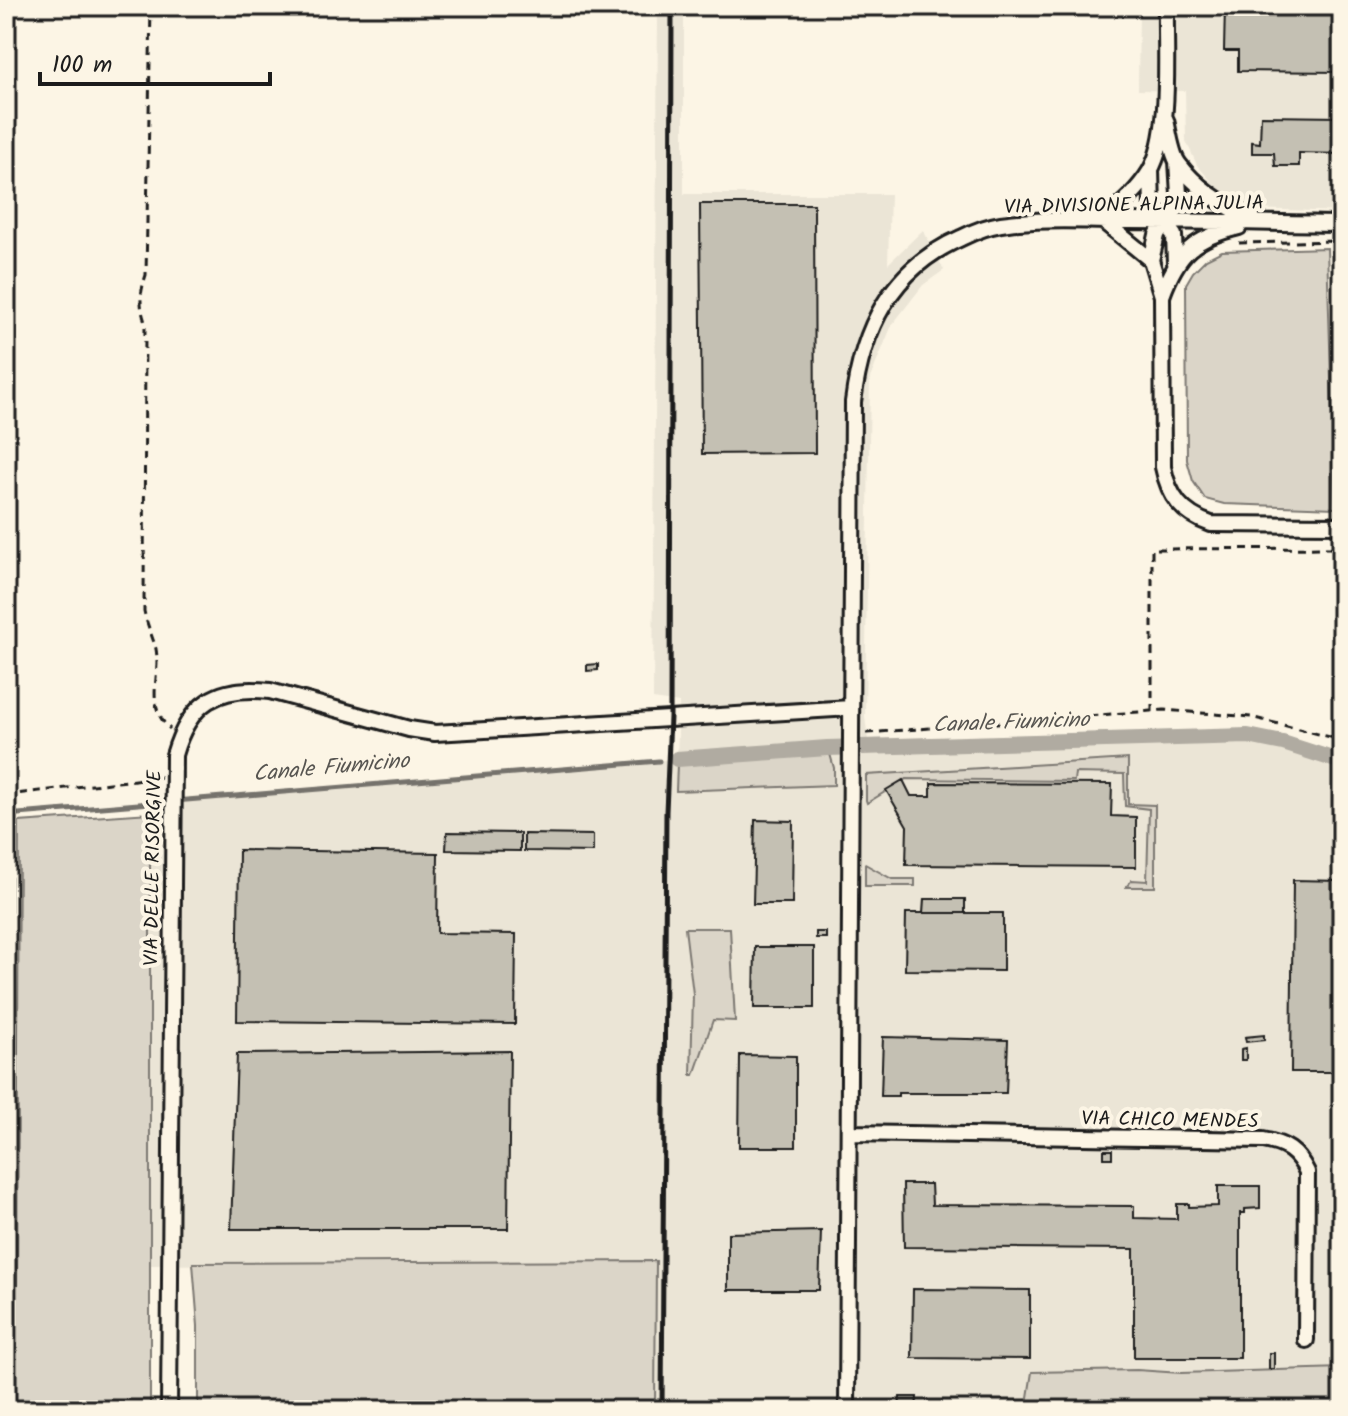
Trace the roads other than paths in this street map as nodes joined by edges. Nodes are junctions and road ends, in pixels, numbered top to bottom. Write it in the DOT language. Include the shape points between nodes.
graph roads {
  1 [pos="1166,6"];
  2 [pos="1165,116"];
  3 [pos="1177,161"];
  4 [pos="1152,168"];
  5 [pos="1103,221"];
  6 [pos="1164,221"];
  7 [pos="1259,223"];
  8 [pos="1342,224"];
  9 [pos="1151,260"];
  10 [pos="1175,263"];
  11 [pos="1162,296"];
  12 [pos="1342,525"];
  13 [pos="851,708"];
  14 [pos="849,1133"];
  15 [pos="1306,1340"];
  16 [pos="169,1410"];
  17 [pos="847,1410"];
  1 -- 2 [label="street"];
  2 -- 3 [label="street"];
  2 -- 4 [label="street"];
  3 -- 6 [label="street" via="1179,195"];
  3 -- 7 [label="street" via="1224,206"];
  4 -- 5 [label="street" via="1139,188"];
  4 -- 6 [label="street" via="1152,209"];
  5 -- 6 [label="street, VIA DIVISIONE ALPINA JULIA"];
  5 -- 9 [label="street"];
  5 -- 13 [label="street, VIA DIVISIONE ALPINA JULIA" via="999,224 953,241 911,270 887,296 857,365 853,402"];
  6 -- 7 [label="street, VIA DIVISIONE ALPINA JULIA"];
  6 -- 9 [label="street"];
  6 -- 10 [label="street" via="1174,235"];
  7 -- 8 [label="street, VIA DIVISIONE ALPINA JULIA"];
  7 -- 10 [label="street" via="1212,234"];
  9 -- 11 [label="street"];
  10 -- 11 [label="street"];
  11 -- 12 [label="street" via="1163,467 1171,496 1188,514 1211,524"];
  13 -- 14 [label="street"];
  13 -- 16 [label="street, VIA DELLE RISORGIVE" via="435,733 247,689 226,691 194,713 179,736 173,781"];
  14 -- 15 [label="street, VIA CHICO MENDES" via="1282,1143 1299,1155 1307,1172"];
  14 -- 17 [label="street"];
}
